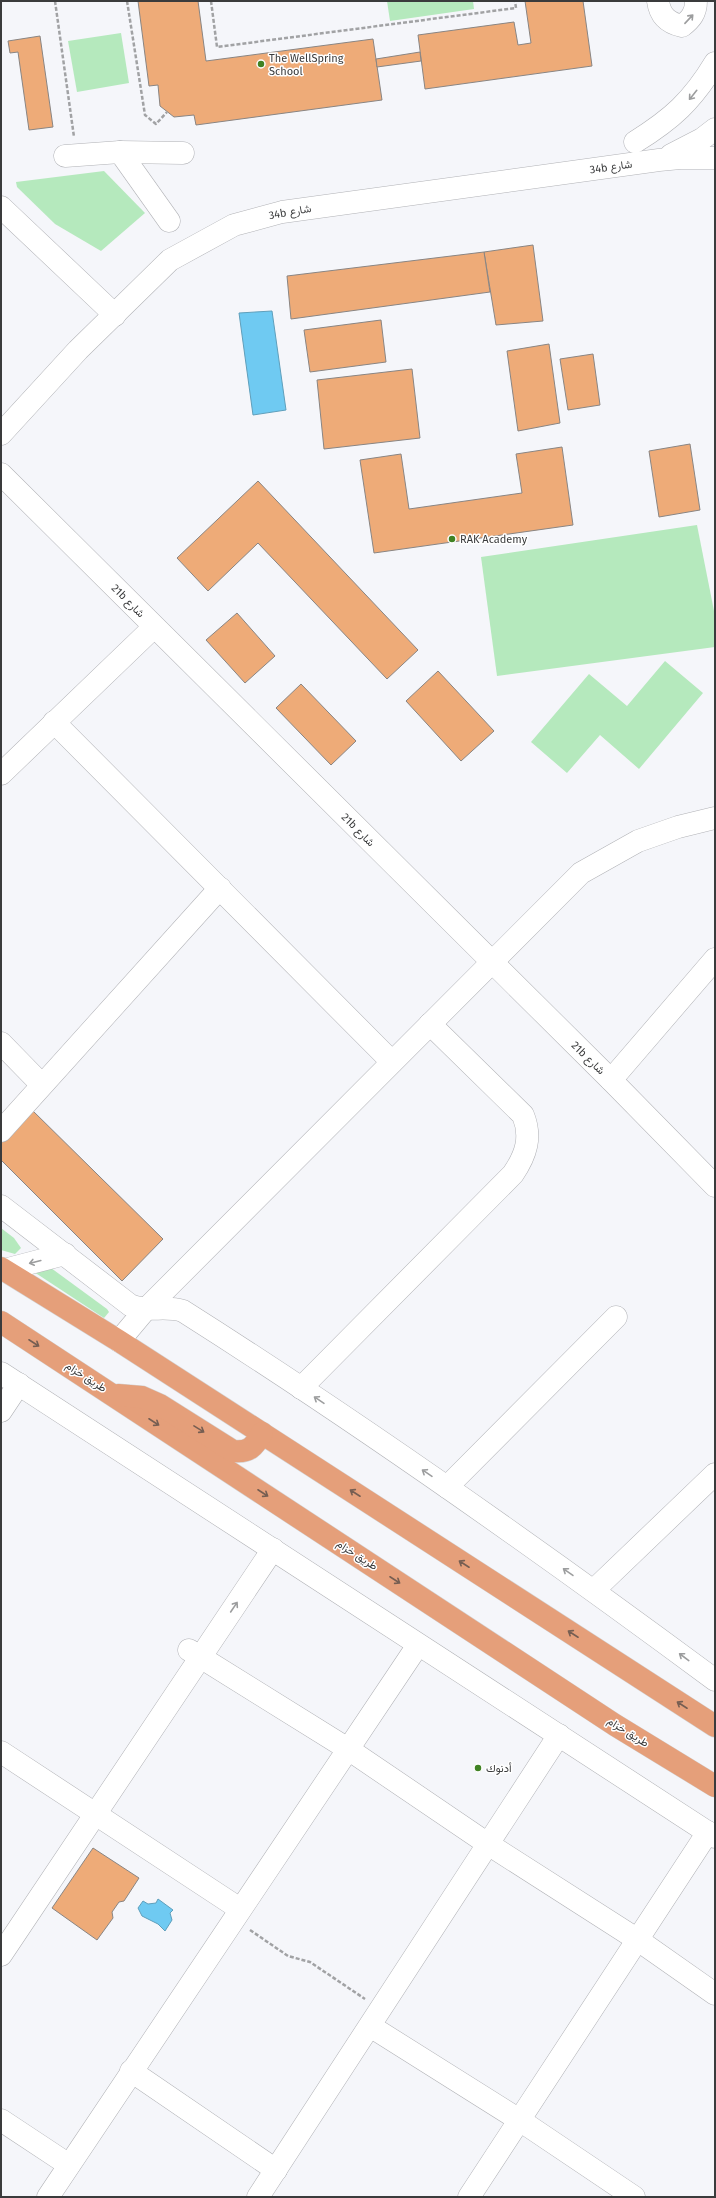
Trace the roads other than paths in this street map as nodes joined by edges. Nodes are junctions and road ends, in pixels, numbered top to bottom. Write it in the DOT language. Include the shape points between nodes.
graph roads {
  1 [pos="658,1"];
  2 [pos="696,1"];
  3 [pos="715,63"];
  4 [pos="715,129"];
  5 [pos="635,142"];
  6 [pos="120,152"];
  7 [pos="183,153"];
  8 [pos="71,156"];
  9 [pos="715,158"];
  10 [pos="659,160"];
  11 [pos="1,207"];
  12 [pos="169,221"];
  13 [pos="115,315"];
  14 [pos="1,434"];
  15 [pos="1,474"];
  16 [pos="154,627"];
  17 [pos="54,722"];
  18 [pos="1,774"];
  19 [pos="715,818"];
  20 [pos="220,888"];
  21 [pos="715,959"];
  22 [pos="492,963"];
  23 [pos="430,1024"];
  24 [pos="1,1043"];
  25 [pos="392,1062"];
  26 [pos="611,1080"];
  27 [pos="41,1084"];
  28 [pos="1,1131"];
  29 [pos="715,1186"];
  30 [pos="1,1206"];
  31 [pos="65,1254"];
  32 [pos="3,1269"];
  33 [pos="146,1310"];
  34 [pos="616,1317"];
  35 [pos="1,1322"];
  36 [pos="119,1341"];
  37 [pos="7,1380"];
  38 [pos="301,1388"];
  39 [pos="113,1395"];
  40 [pos="1,1411"];
  41 [pos="262,1433"];
  42 [pos="715,1474"];
  43 [pos="447,1486"];
  44 [pos="267,1546"];
  45 [pos="594,1590"];
  46 [pos="418,1645"];
  47 [pos="195,1653"];
  48 [pos="715,1680"];
  49 [pos="715,1726"];
  50 [pos="559,1736"];
  51 [pos="348,1749"];
  52 [pos="1,1752"];
  53 [pos="715,1786"];
  54 [pos="90,1809"];
  55 [pos="712,1835"];
  56 [pos="488,1844"];
  57 [pos="237,1914"];
  58 [pos="638,1940"];
  59 [pos="1,1955"];
  60 [pos="715,1994"];
  61 [pos="375,2017"];
  62 [pos="131,2072"];
  63 [pos="1,2120"];
  64 [pos="521,2121"];
  65 [pos="68,2165"];
  66 [pos="276,2170"];
  67 [pos="48,2197"];
  68 [pos="258,2197"];
  69 [pos="470,2197"];
  70 [pos="634,2197"];
  1 -- 2 [label="street, one-way" via="663,16 671,24 682,26 692,18"];
  3 -- 5 [label="street, one-way" via="686,104 665,123"];
  4 -- 10 [label="street, 34b شارع" via="681,151"];
  6 -- 7 [label="street"];
  6 -- 8 [label="street"];
  6 -- 12 [label="street"];
  9 -- 10 [label="street, 34b شارع"];
  10 -- 13 [label="street, 34b شارع" via="282,212 234,225 170,260"];
  11 -- 13 [label="street"];
  13 -- 14 [label="street, 34b شارع" via="78,350"];
  15 -- 16 [label="street, 21b شارع"];
  16 -- 17 [label="street"];
  16 -- 22 [label="street, 21b شارع"];
  17 -- 18 [label="street"];
  17 -- 20 [label="street"];
  19 -- 22 [label="street" via="638,841 581,874"];
  20 -- 25 [label="street"];
  20 -- 27 [label="street"];
  21 -- 26 [label="street"];
  22 -- 23 [label="street"];
  22 -- 26 [label="street, 21b شارع"];
  23 -- 25 [label="street"];
  23 -- 38 [label="street" via="523,1115 528,1127 528,1145 521,1163 513,1174"];
  24 -- 27 [label="street"];
  25 -- 33 [label="street"];
  26 -- 29 [label="street, 21b شارع"];
  27 -- 28 [label="street"];
  30 -- 31 [label="street"];
  31 -- 32 [label="street, one-way"];
  31 -- 33 [label="street" via="130,1305"];
  32 -- 36 [label="main road"];
  33 -- 36 [label="street"];
  33 -- 38 [label="street" via="166,1308 183,1311"];
  34 -- 43 [label="street"];
  35 -- 39 [label="main road, طريق خزام, one-way"];
  36 -- 41 [label="main road"];
  37 -- 40 [label="street"];
  37 -- 44 [label="street"];
  43 -- 38 [label="street, one-way"];
  39 -- 41 [label="main road, one-way" via="142,1397 160,1405 233,1451 243,1452 252,1447"];
  39 -- 53 [label="main road, طريق خزام, one-way" via="615,1724"];
  49 -- 41 [label="main road, one-way"];
  42 -- 45 [label="street"];
  45 -- 43 [label="street, one-way"];
  44 -- 46 [label="street"];
  44 -- 47 [label="street"];
  48 -- 45 [label="street, one-way"];
  46 -- 50 [label="street"];
  46 -- 51 [label="street"];
  47 -- 51 [label="street"];
  47 -- 54 [label="street"];
  50 -- 55 [label="street"];
  50 -- 56 [label="street"];
  51 -- 56 [label="street"];
  51 -- 57 [label="street"];
  52 -- 54 [label="street"];
  54 -- 57 [label="street"];
  54 -- 59 [label="street"];
  55 -- 58 [label="street"];
  56 -- 58 [label="street"];
  56 -- 61 [label="street"];
  57 -- 62 [label="street"];
  58 -- 60 [label="street"];
  58 -- 64 [label="street"];
  61 -- 64 [label="street"];
  61 -- 66 [label="street"];
  62 -- 65 [label="street"];
  62 -- 66 [label="street"];
  63 -- 65 [label="street"];
  64 -- 69 [label="street"];
  64 -- 70 [label="street"];
  65 -- 67 [label="street"];
  66 -- 68 [label="street"];
}
